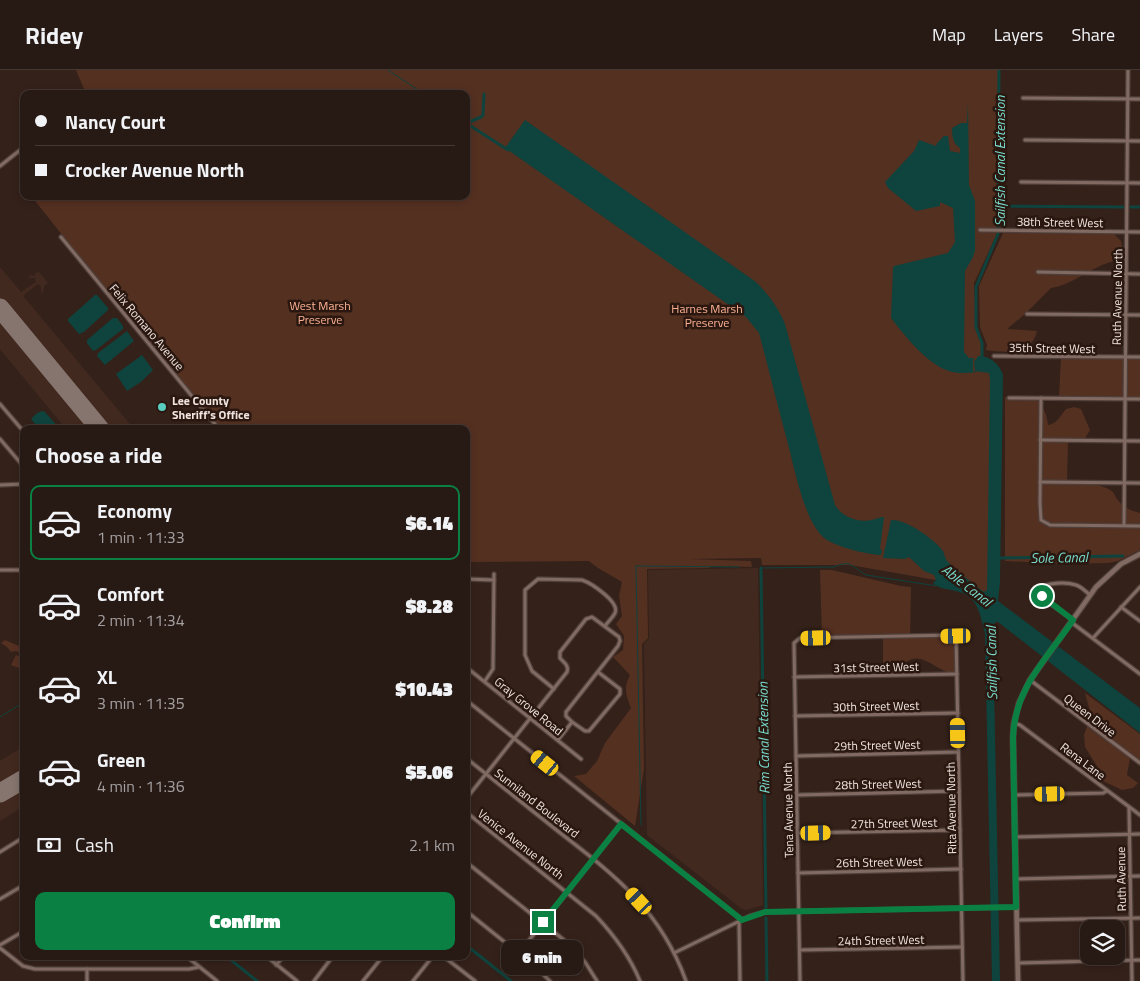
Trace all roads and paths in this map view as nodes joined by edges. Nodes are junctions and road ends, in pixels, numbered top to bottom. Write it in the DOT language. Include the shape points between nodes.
graph roads {
  1 [pos="1128,70"];
  2 [pos="1023,98"];
  3 [pos="1128,99"];
  4 [pos="1140,99"];
  5 [pos="1025,140"];
  6 [pos="1128,141"];
  7 [pos="1140,141"];
  8 [pos="20,150"];
  9 [pos="0,166"];
  10 [pos="1021,182"];
  11 [pos="1127,183"];
  12 [pos="1140,183"];
  13 [pos="980,230"];
  14 [pos="1127,232"];
  15 [pos="1140,232"];
  16 [pos="61,237"];
  17 [pos="1038,272"];
  18 [pos="1126,273"];
  19 [pos="1140,274"];
  20 [pos="1027,314"];
  21 [pos="1126,315"];
  22 [pos="1140,316"];
  23 [pos="994,356"];
  24 [pos="1126,357"];
  25 [pos="1140,357"];
  26 [pos="1009,398"];
  27 [pos="1041,398"];
  28 [pos="1125,399"];
  29 [pos="1140,399"];
  30 [pos="0,404"];
  31 [pos="216,425"];
  32 [pos="20,427"];
  33 [pos="0,439"];
  34 [pos="1040,440"];
  35 [pos="1125,441"];
  36 [pos="1140,441"];
  37 [pos="20,462"];
  38 [pos="1040,482"];
  39 [pos="1124,483"];
  40 [pos="1140,483"];
  41 [pos="20,484"];
  42 [pos="0,485"];
  43 [pos="1124,525"];
  44 [pos="1140,526"];
  45 [pos="1140,554"];
  46 [pos="0,570"];
  47 [pos="20,570"];
  48 [pos="494,574"];
  49 [pos="470,579"];
  50 [pos="494,580"];
  51 [pos="1140,587"];
  52 [pos="1090,595"];
  53 [pos="1121,607"];
  54 [pos="1072,621"];
  55 [pos="1140,622"];
  56 [pos="605,626"];
  57 [pos="1093,638"];
  58 [pos="796,640"];
  59 [pos="470,670"];
  60 [pos="598,672"];
  61 [pos="957,674"];
  62 [pos="1140,674"];
  63 [pos="794,678"];
  64 [pos="1030,680"];
  65 [pos="485,681"];
  66 [pos="554,689"];
  67 [pos="470,703"];
  68 [pos="958,713"];
  69 [pos="795,716"];
  70 [pos="531,719"];
  71 [pos="572,722"];
  72 [pos="1014,723"];
  73 [pos="515,738"];
  74 [pos="558,740"];
  75 [pos="958,752"];
  76 [pos="796,756"];
  77 [pos="581,759"];
  78 [pos="470,761"];
  79 [pos="1140,763"];
  80 [pos="486,774"];
  81 [pos="959,791"];
  82 [pos="1107,791"];
  83 [pos="470,795"];
  84 [pos="797,795"];
  85 [pos="1014,795"];
  86 [pos="1129,807"];
  87 [pos="470,815"];
  88 [pos="1140,815"];
  89 [pos="621,824"];
  90 [pos="960,830"];
  91 [pos="798,834"];
  92 [pos="1129,834"];
  93 [pos="1140,834"];
  94 [pos="1015,837"];
  95 [pos="20,840"];
  96 [pos="0,852"];
  97 [pos="593,858"];
  98 [pos="470,865"];
  99 [pos="961,869"];
  100 [pos="798,872"];
  101 [pos="1130,876"];
  102 [pos="1140,876"];
  103 [pos="1016,879"];
  104 [pos="20,888"];
  105 [pos="567,892"];
  106 [pos="0,900"];
  107 [pos="1016,907"];
  108 [pos="962,908"];
  109 [pos="799,912"];
  110 [pos="470,914"];
  111 [pos="1131,918"];
  112 [pos="1140,918"];
  113 [pos="740,920"];
  114 [pos="1017,920"];
  115 [pos="543,922"];
  116 [pos="20,934"];
  117 [pos="0,946"];
  118 [pos="962,947"];
  119 [pos="800,950"];
  120 [pos="519,953"];
  121 [pos="674,953"];
  122 [pos="191,960"];
  123 [pos="270,960"];
  124 [pos="280,960"];
  125 [pos="330,960"];
  126 [pos="380,960"];
  127 [pos="430,960"];
  128 [pos="448,960"];
  129 [pos="1132,960"];
  130 [pos="1140,960"];
  131 [pos="1018,963"];
  132 [pos="276,965"];
  133 [pos="199,967"];
  134 [pos="87,969"];
  135 [pos="87,981"];
  136 [pos="217,981"];
  137 [pos="297,981"];
  138 [pos="314,981"];
  139 [pos="363,981"];
  140 [pos="413,981"];
  141 [pos="474,981"];
  142 [pos="550,981"];
  143 [pos="597,981"];
  144 [pos="640,981"];
  145 [pos="686,981"];
  146 [pos="740,981"];
  147 [pos="800,981"];
  148 [pos="963,981"];
  149 [pos="1018,981"];
  150 [pos="1132,981"];
  1 -- 3 [label="street, Ruth Avenue North"];
  2 -- 3 [label="street"];
  3 -- 4 [label="street"];
  3 -- 6 [label="street, Ruth Avenue North"];
  5 -- 6 [label="street"];
  6 -- 7 [label="street"];
  6 -- 11 [label="street, Ruth Avenue North"];
  8 -- 9 [label="street"];
  10 -- 11 [label="street"];
  11 -- 12 [label="street"];
  11 -- 14 [label="street, Ruth Avenue North"];
  13 -- 14 [label="street, 38th Street West"];
  14 -- 15 [label="street, 38th Street West"];
  14 -- 18 [label="street, Ruth Avenue North"];
  16 -- 31 [label="street, Felix Romano Avenue"];
  17 -- 18 [label="street"];
  18 -- 19 [label="street"];
  18 -- 21 [label="street, Ruth Avenue North"];
  20 -- 21 [label="street"];
  21 -- 22 [label="street"];
  21 -- 24 [label="street, Ruth Avenue North"];
  23 -- 24 [label="street, 35th Street West"];
  24 -- 25 [label="street, 35th Street West"];
  24 -- 28 [label="street, Ruth Avenue North"];
  26 -- 27 [label="street"];
  27 -- 28 [label="street"];
  27 -- 34 [label="street"];
  28 -- 29 [label="street"];
  28 -- 35 [label="street, Ruth Avenue North"];
  30 -- 32 [label="street"];
  33 -- 37 [label="street"];
  34 -- 35 [label="street"];
  34 -- 38 [label="street"];
  35 -- 36 [label="street"];
  35 -- 39 [label="street, Ruth Avenue North"];
  38 -- 39 [label="street"];
  38 -- 43 [label="street" via="1041,520 1050,525"];
  39 -- 40 [label="street"];
  39 -- 43 [label="street, Ruth Avenue North"];
  41 -- 42 [label="street"];
  43 -- 44 [label="street"];
  45 -- 52 [label="street" via="1115,570"];
  46 -- 47 [label="street"];
  48 -- 50 [label="street"];
  49 -- 50 [label="street"];
  50 -- 65 [label="street" via="493,669"];
  51 -- 53 [label="street"];
  52 -- 54 [label="street"];
  52 -- 54 [label="street" via="1074,584 1048,584 1040,589 1044,598"];
  53 -- 55 [label="street"];
  53 -- 57 [label="street"];
  54 -- 57 [label="street"];
  54 -- 64 [label="street"];
  56 -- 60 [label="street" via="620,641"];
  56 -- 66 [label="street" via="592,617 586,619 560,652 560,658 568,668"];
  56 -- 66 [label="street" via="616,612 616,606 588,582 538,579 525,590 525,655 532,671"];
  57 -- 62 [label="street"];
  58 -- 61 [label="street, Rita Avenue North" via="956,636"];
  58 -- 63 [label="street, Tena Avenue North"];
  59 -- 65 [label="street, Gray Grove Road"];
  60 -- 71 [label="street" via="566,712"];
  60 -- 71 [label="street" via="617,686 620,694 589,731"];
  61 -- 63 [label="street, 31st Street West"];
  61 -- 68 [label="street, Rita Avenue North"];
  63 -- 69 [label="street, Tena Avenue North"];
  64 -- 72 [label="street" via="1018,703"];
  64 -- 79 [label="street, Queen Drive"];
  65 -- 70 [label="street, Gray Grove Road"];
  66 -- 70 [label="street"];
  67 -- 73 [label="street"];
  68 -- 69 [label="street, 30th Street West"];
  68 -- 75 [label="street, Rita Avenue North"];
  69 -- 76 [label="street, Tena Avenue North"];
  70 -- 73 [label="street"];
  70 -- 74 [label="street, Gray Grove Road"];
  71 -- 74 [label="street"];
  72 -- 82 [label="street, Rena Lane"];
  72 -- 85 [label="street"];
  73 -- 80 [label="street"];
  73 -- 89 [label="street"];
  74 -- 77 [label="street, Gray Grove Road"];
  75 -- 76 [label="street, 29th Street West"];
  75 -- 81 [label="street, Rita Avenue North"];
  76 -- 84 [label="street, Tena Avenue North"];
  78 -- 80 [label="street, Sunniland Boulevard"];
  80 -- 83 [label="street"];
  80 -- 97 [label="street, Sunniland Boulevard"];
  81 -- 84 [label="street, 28th Street West"];
  81 -- 90 [label="street, Rita Avenue North"];
  82 -- 85 [label="street"];
  82 -- 86 [label="street, Rena Lane"];
  84 -- 91 [label="street, Tena Avenue North"];
  85 -- 94 [label="street"];
  86 -- 88 [label="street, Rena Lane"];
  86 -- 92 [label="street, Ruth Avenue"];
  87 -- 105 [label="street, Venice Avenue North"];
  89 -- 97 [label="street"];
  89 -- 113 [label="street"];
  90 -- 91 [label="street, 27th Street West"];
  90 -- 99 [label="street, Rita Avenue North"];
  91 -- 100 [label="street, Tena Avenue North"];
  92 -- 93 [label="street"];
  92 -- 94 [label="street"];
  92 -- 101 [label="street, Ruth Avenue"];
  94 -- 103 [label="street"];
  95 -- 96 [label="street"];
  97 -- 105 [label="street"];
  97 -- 121 [label="street, Sunniland Boulevard" via="639,901"];
  98 -- 115 [label="street"];
  99 -- 100 [label="street, 26th Street West"];
  99 -- 108 [label="street, Rita Avenue North"];
  100 -- 109 [label="street, Tena Avenue North"];
  101 -- 102 [label="street"];
  101 -- 103 [label="street"];
  101 -- 111 [label="street, Ruth Avenue"];
  103 -- 107 [label="street"];
  104 -- 106 [label="street"];
  105 -- 115 [label="street"];
  105 -- 144 [label="street, Venice Avenue North" via="610,931"];
  107 -- 108 [label="street"];
  107 -- 114 [label="street"];
  108 -- 109 [label="street"];
  108 -- 118 [label="street, Rita Avenue North"];
  109 -- 113 [label="street" via="765,912"];
  109 -- 119 [label="street, Tena Avenue North"];
  110 -- 120 [label="street"];
  111 -- 112 [label="street"];
  111 -- 114 [label="street"];
  111 -- 129 [label="street, Ruth Avenue"];
  113 -- 121 [label="street"];
  113 -- 146 [label="street"];
  114 -- 131 [label="street"];
  115 -- 120 [label="street"];
  115 -- 143 [label="street" via="578,954"];
  116 -- 117 [label="street"];
  117 -- 134 [label="street" via="27,968"];
  118 -- 119 [label="street, 24th Street West"];
  118 -- 148 [label="street, Rita Avenue North"];
  119 -- 147 [label="street, Tena Avenue North"];
  120 -- 142 [label="street"];
  121 -- 145 [label="street, Sunniland Boulevard"];
  122 -- 133 [label="street"];
  123 -- 132 [label="street"];
  124 -- 132 [label="street"];
  125 -- 138 [label="street"];
  126 -- 139 [label="street"];
  127 -- 140 [label="street"];
  128 -- 141 [label="street"];
  129 -- 130 [label="street"];
  129 -- 131 [label="street"];
  129 -- 150 [label="street, Ruth Avenue"];
  131 -- 149 [label="street"];
  132 -- 137 [label="street"];
  133 -- 134 [label="street"];
  133 -- 136 [label="street"];
  134 -- 135 [label="street"];
}
